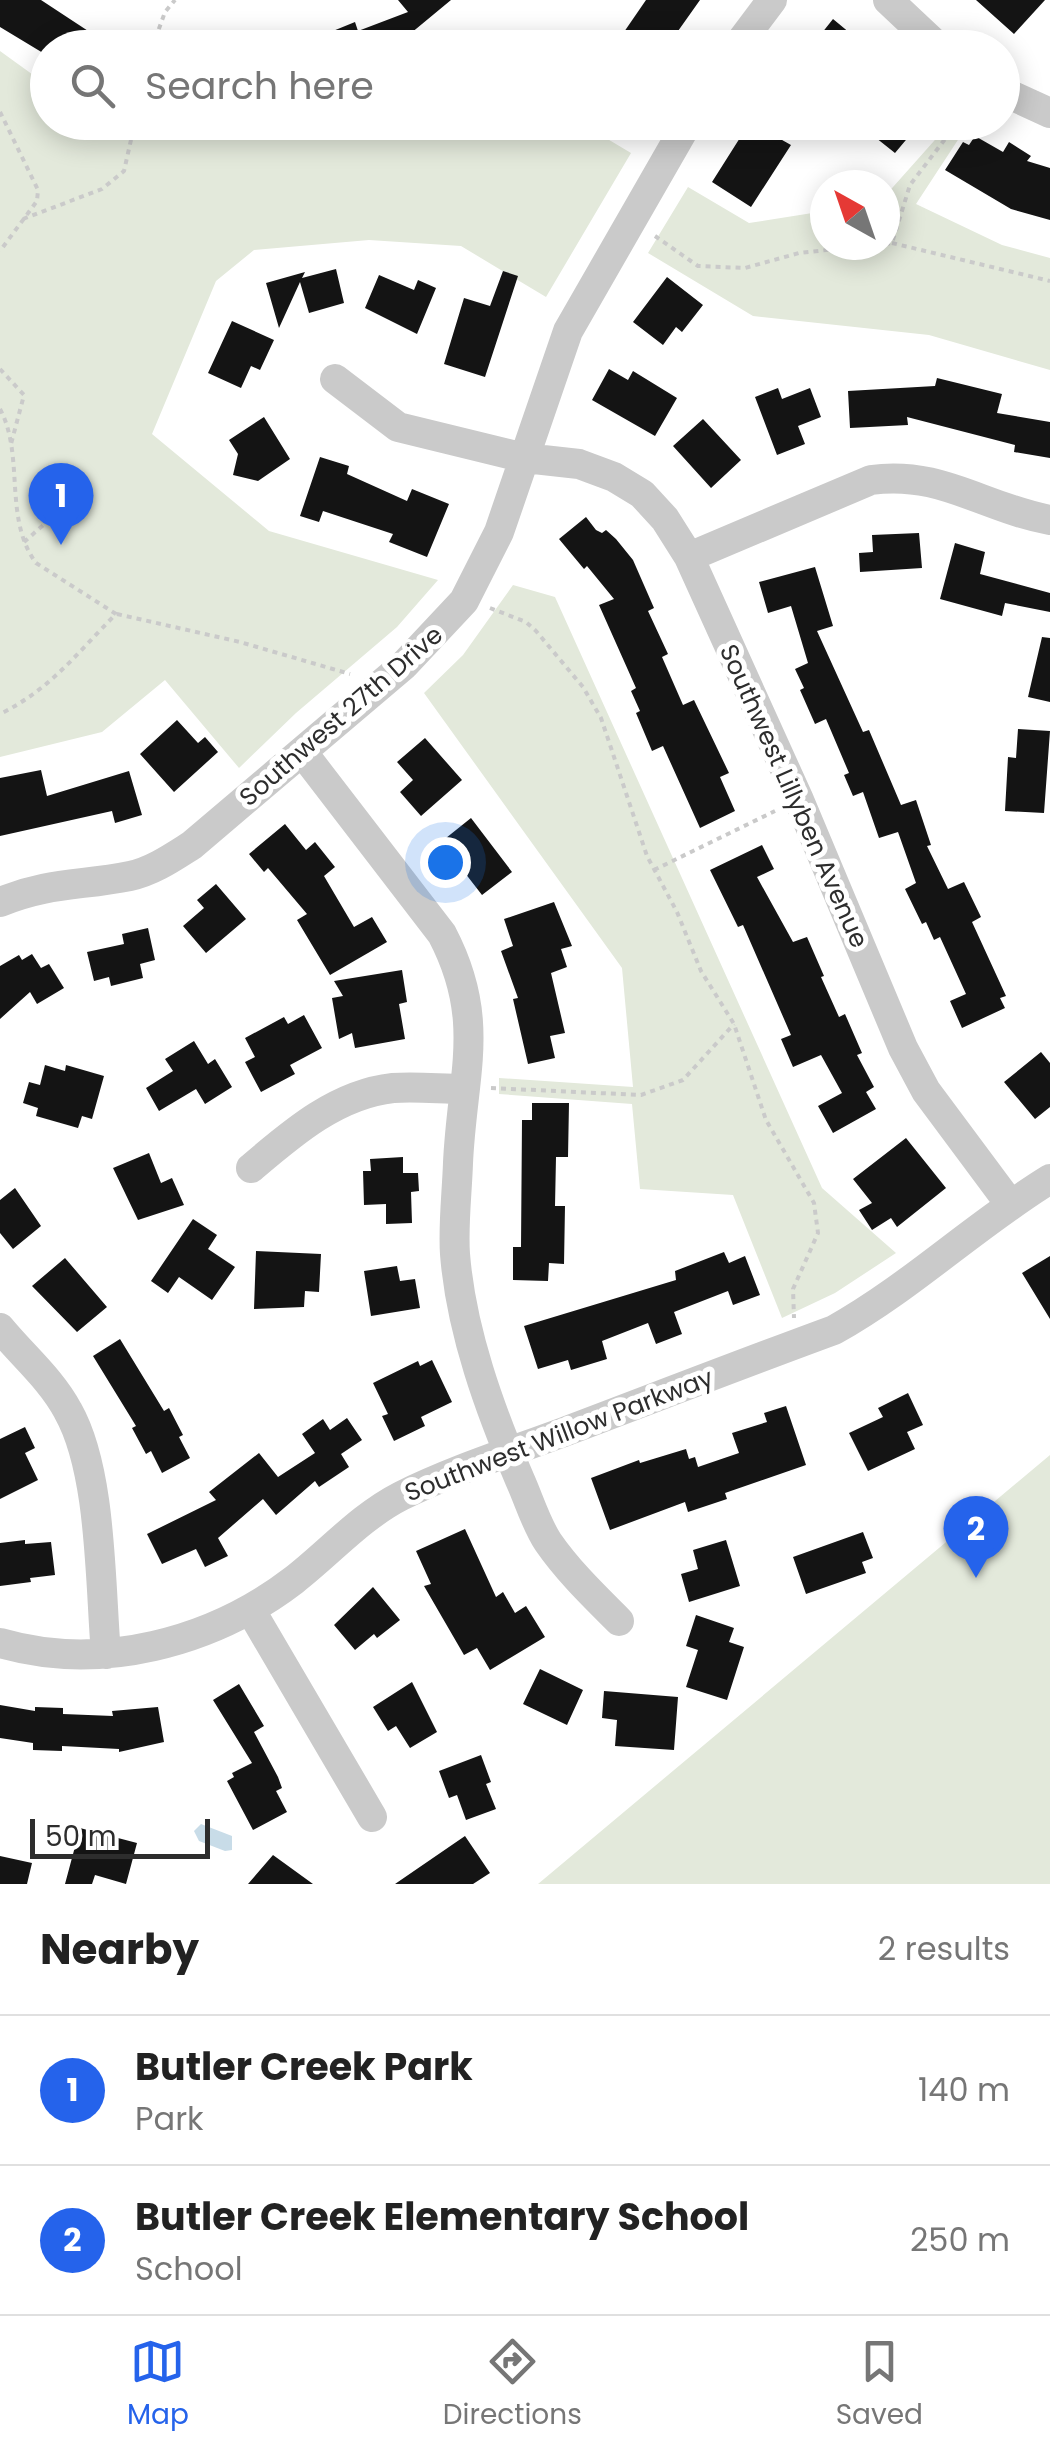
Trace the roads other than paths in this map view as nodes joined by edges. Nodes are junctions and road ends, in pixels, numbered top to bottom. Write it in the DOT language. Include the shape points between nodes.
graph roads {
  1 [pos="772,0"];
  2 [pos="888,0"];
  3 [pos="750,30"];
  4 [pos="919,30"];
  5 [pos="1020,99"];
  6 [pos="1050,113"];
  7 [pos="678,140"];
  8 [pos="335,379"];
  9 [pos="525,458"];
  10 [pos="1050,520"];
  11 [pos="689,557"];
  12 [pos="303,753"];
  13 [pos="0,902"];
  14 [pos="464,1089"];
  15 [pos="251,1168"];
  16 [pos="1050,1179"];
  17 [pos="1010,1204"];
  18 [pos="0,1328"];
  19 [pos="508,1453"];
  20 [pos="250,1609"];
  21 [pos="618,1622"];
  22 [pos="0,1643"];
  23 [pos="106,1654"];
  24 [pos="372,1817"];
  1 -- 3 [label="street"];
  2 -- 4 [label="street"];
  5 -- 6 [label="street"];
  7 -- 9 [label="street, Southwest 27th Drive" via="568,332"];
  8 -- 9 [label="street, Southwest Lillyben Avenue" via="398,427"];
  9 -- 11 [label="street, Southwest Lillyben Avenue" via="579,464 614,477 666,519"];
  9 -- 12 [label="street, Southwest 27th Drive" via="499,532 464,601 426,645"];
  10 -- 11 [label="street" via="924,478 898,476 870,480"];
  11 -- 17 [label="street, Southwest Lillyben Avenue" via="903,1048 926,1091"];
  12 -- 13 [label="street, Southwest 27th Drive" via="161,864 132,876 34,888"];
  12 -- 14 [label="street" via="458,964 471,1040"];
  14 -- 15 [label="street" via="391,1088 338,1104"];
  14 -- 19 [label="street" via="455,1254 466,1329"];
  16 -- 17 [label="street, Southwest Willow Parkway"];
  17 -- 19 [label="street, Southwest Willow Parkway" via="834,1330"];
  18 -- 23 [label="street" via="71,1415 92,1491"];
  19 -- 20 [label="street, Southwest Willow Parkway" via="400,1497"];
  19 -- 21 [label="street" via="546,1539"];
  20 -- 23 [label="street, Southwest Willow Parkway" via="204,1633"];
  20 -- 24 [label="street"];
  22 -- 23 [label="street, Southwest Willow Parkway" via="33,1652"];
}
